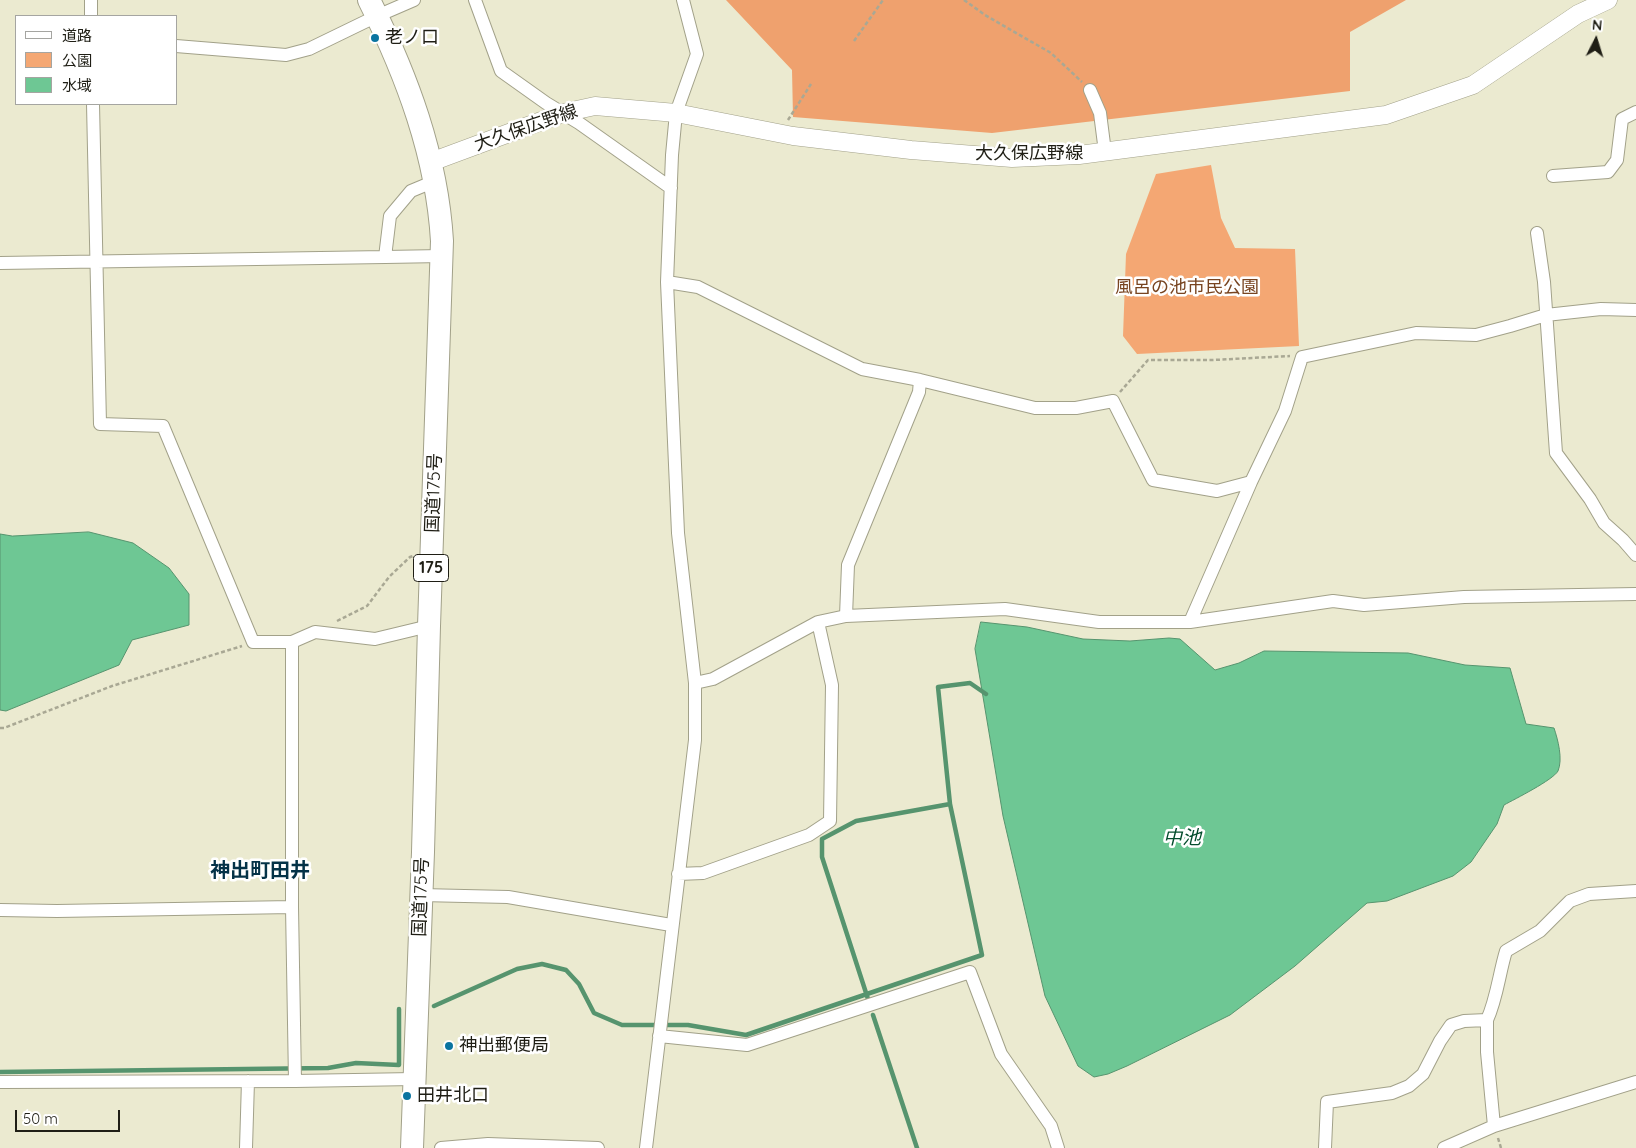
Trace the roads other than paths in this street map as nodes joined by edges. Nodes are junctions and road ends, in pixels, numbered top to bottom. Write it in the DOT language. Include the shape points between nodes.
graph roads {
  1 [pos="91,0"];
  2 [pos="414,0"];
  3 [pos="475,0"];
  4 [pos="683,0"];
  5 [pos="1608,0"];
  6 [pos="373,8"];
  7 [pos="91,15"];
  8 [pos="178,46"];
  9 [pos="1090,90"];
  10 [pos="93,105"];
  11 [pos="1636,112"];
  12 [pos="563,113"];
  13 [pos="676,113"];
  14 [pos="1105,152"];
  15 [pos="433,172"];
  16 [pos="1552,176"];
  17 [pos="671,188"];
  18 [pos="1538,233"];
  19 [pos="442,256"];
  20 [pos="385,257"];
  21 [pos="96,261"];
  22 [pos="0,263"];
  23 [pos="667,282"];
  24 [pos="1636,310"];
  25 [pos="1546,315"];
  26 [pos="920,380"];
  27 [pos="1251,482"];
  28 [pos="1636,555"];
  29 [pos="1636,594"];
  30 [pos="846,616"];
  31 [pos="818,622"];
  32 [pos="1190,622"];
  33 [pos="428,626"];
  34 [pos="292,642"];
  35 [pos="695,683"];
  36 [pos="678,874"];
  37 [pos="1636,891"];
  38 [pos="421,895"];
  39 [pos="292,907"];
  40 [pos="0,910"];
  41 [pos="671,925"];
  42 [pos="1487,1020"];
  43 [pos="659,1036"];
  44 [pos="414,1078"];
  45 [pos="248,1081"];
  46 [pos="294,1081"];
  47 [pos="0,1082"];
  48 [pos="1636,1082"];
  49 [pos="1494,1126"];
  50 [pos="246,1148"];
  51 [pos="412,1148"];
  52 [pos="440,1148"];
  53 [pos="598,1148"];
  54 [pos="646,1148"];
  55 [pos="1058,1148"];
  56 [pos="1325,1148"];
  57 [pos="1444,1148"];
  1 -- 7 [label="street"];
  2 -- 6 [label="street"];
  3 -- 12 [label="street" via="501,71"];
  4 -- 13 [label="street" via="697,54"];
  5 -- 14 [label="street, 大久保広野線" via="1578,14 1473,86 1386,115"];
  6 -- 8 [label="street" via="309,49 286,55"];
  6 -- 15 [label="highway, 国道175号 / 175" via="400,66"];
  9 -- 14 [label="street" via="1100,113"];
  10 -- 21 [label="street"];
  11 -- 16 [label="street" via="1622,119 1617,160 1608,172"];
  12 -- 13 [label="street, 大久保広野線" via="594,106"];
  12 -- 15 [label="street, 大久保広野線"];
  12 -- 17 [label="street"];
  13 -- 14 [label="street, 大久保広野線" via="779,134 911,150 1012,158"];
  13 -- 17 [label="street"];
  15 -- 19 [label="highway, 国道175号 / 175" via="440,213"];
  15 -- 20 [label="street" via="390,216"];
  17 -- 23 [label="street"];
  18 -- 25 [label="street"];
  19 -- 20 [label="street"];
  19 -- 33 [label="highway, 国道175号 / 175"];
  20 -- 21 [label="street"];
  21 -- 22 [label="street"];
  21 -- 34 [label="street" via="100,424 163,426 252,642"];
  23 -- 26 [label="street" via="698,287 862,369"];
  23 -- 35 [label="street" via="678,533"];
  24 -- 25 [label="street" via="1601,309"];
  25 -- 27 [label="street" via="1476,335 1416,333 1302,357 1284,411"];
  25 -- 28 [label="street" via="1556,453 1604,523"];
  26 -- 27 [label="street" via="1035,408 1076,408 1113,401 1153,480 1217,491"];
  26 -- 30 [label="street" via="919,392 848,565"];
  27 -- 32 [label="street"];
  29 -- 32 [label="street" via="1464,597 1364,605 1333,601"];
  30 -- 31 [label="street"];
  30 -- 32 [label="street" via="1005,609 1099,622"];
  31 -- 35 [label="street" via="712,680"];
  31 -- 36 [label="street" via="832,685 830,821 809,835 703,873"];
  33 -- 34 [label="street" via="375,639 316,632"];
  33 -- 38 [label="highway, 国道175号 / 175"];
  34 -- 39 [label="street"];
  35 -- 36 [label="street" via="694,740"];
  36 -- 41 [label="street"];
  37 -- 42 [label="street" via="1589,894 1570,901 1540,931 1506,951 1494,1005"];
  38 -- 41 [label="street" via="508,897"];
  38 -- 44 [label="highway, 国道175号 / 175"];
  39 -- 40 [label="street"];
  39 -- 46 [label="street"];
  41 -- 43 [label="street"];
  42 -- 49 [label="street"];
  42 -- 56 [label="street" via="1451,1025 1423,1074 1409,1086 1392,1093 1327,1102"];
  43 -- 54 [label="street"];
  43 -- 55 [label="street" via="747,1045 970,972 1001,1054 1051,1126"];
  44 -- 46 [label="street"];
  44 -- 51 [label="highway, 国道175号 / 175"];
  45 -- 46 [label="street"];
  45 -- 47 [label="street"];
  45 -- 50 [label="street"];
  48 -- 49 [label="street"];
  49 -- 57 [label="street"];
  52 -- 53 [label="street" via="488,1144"];
}
